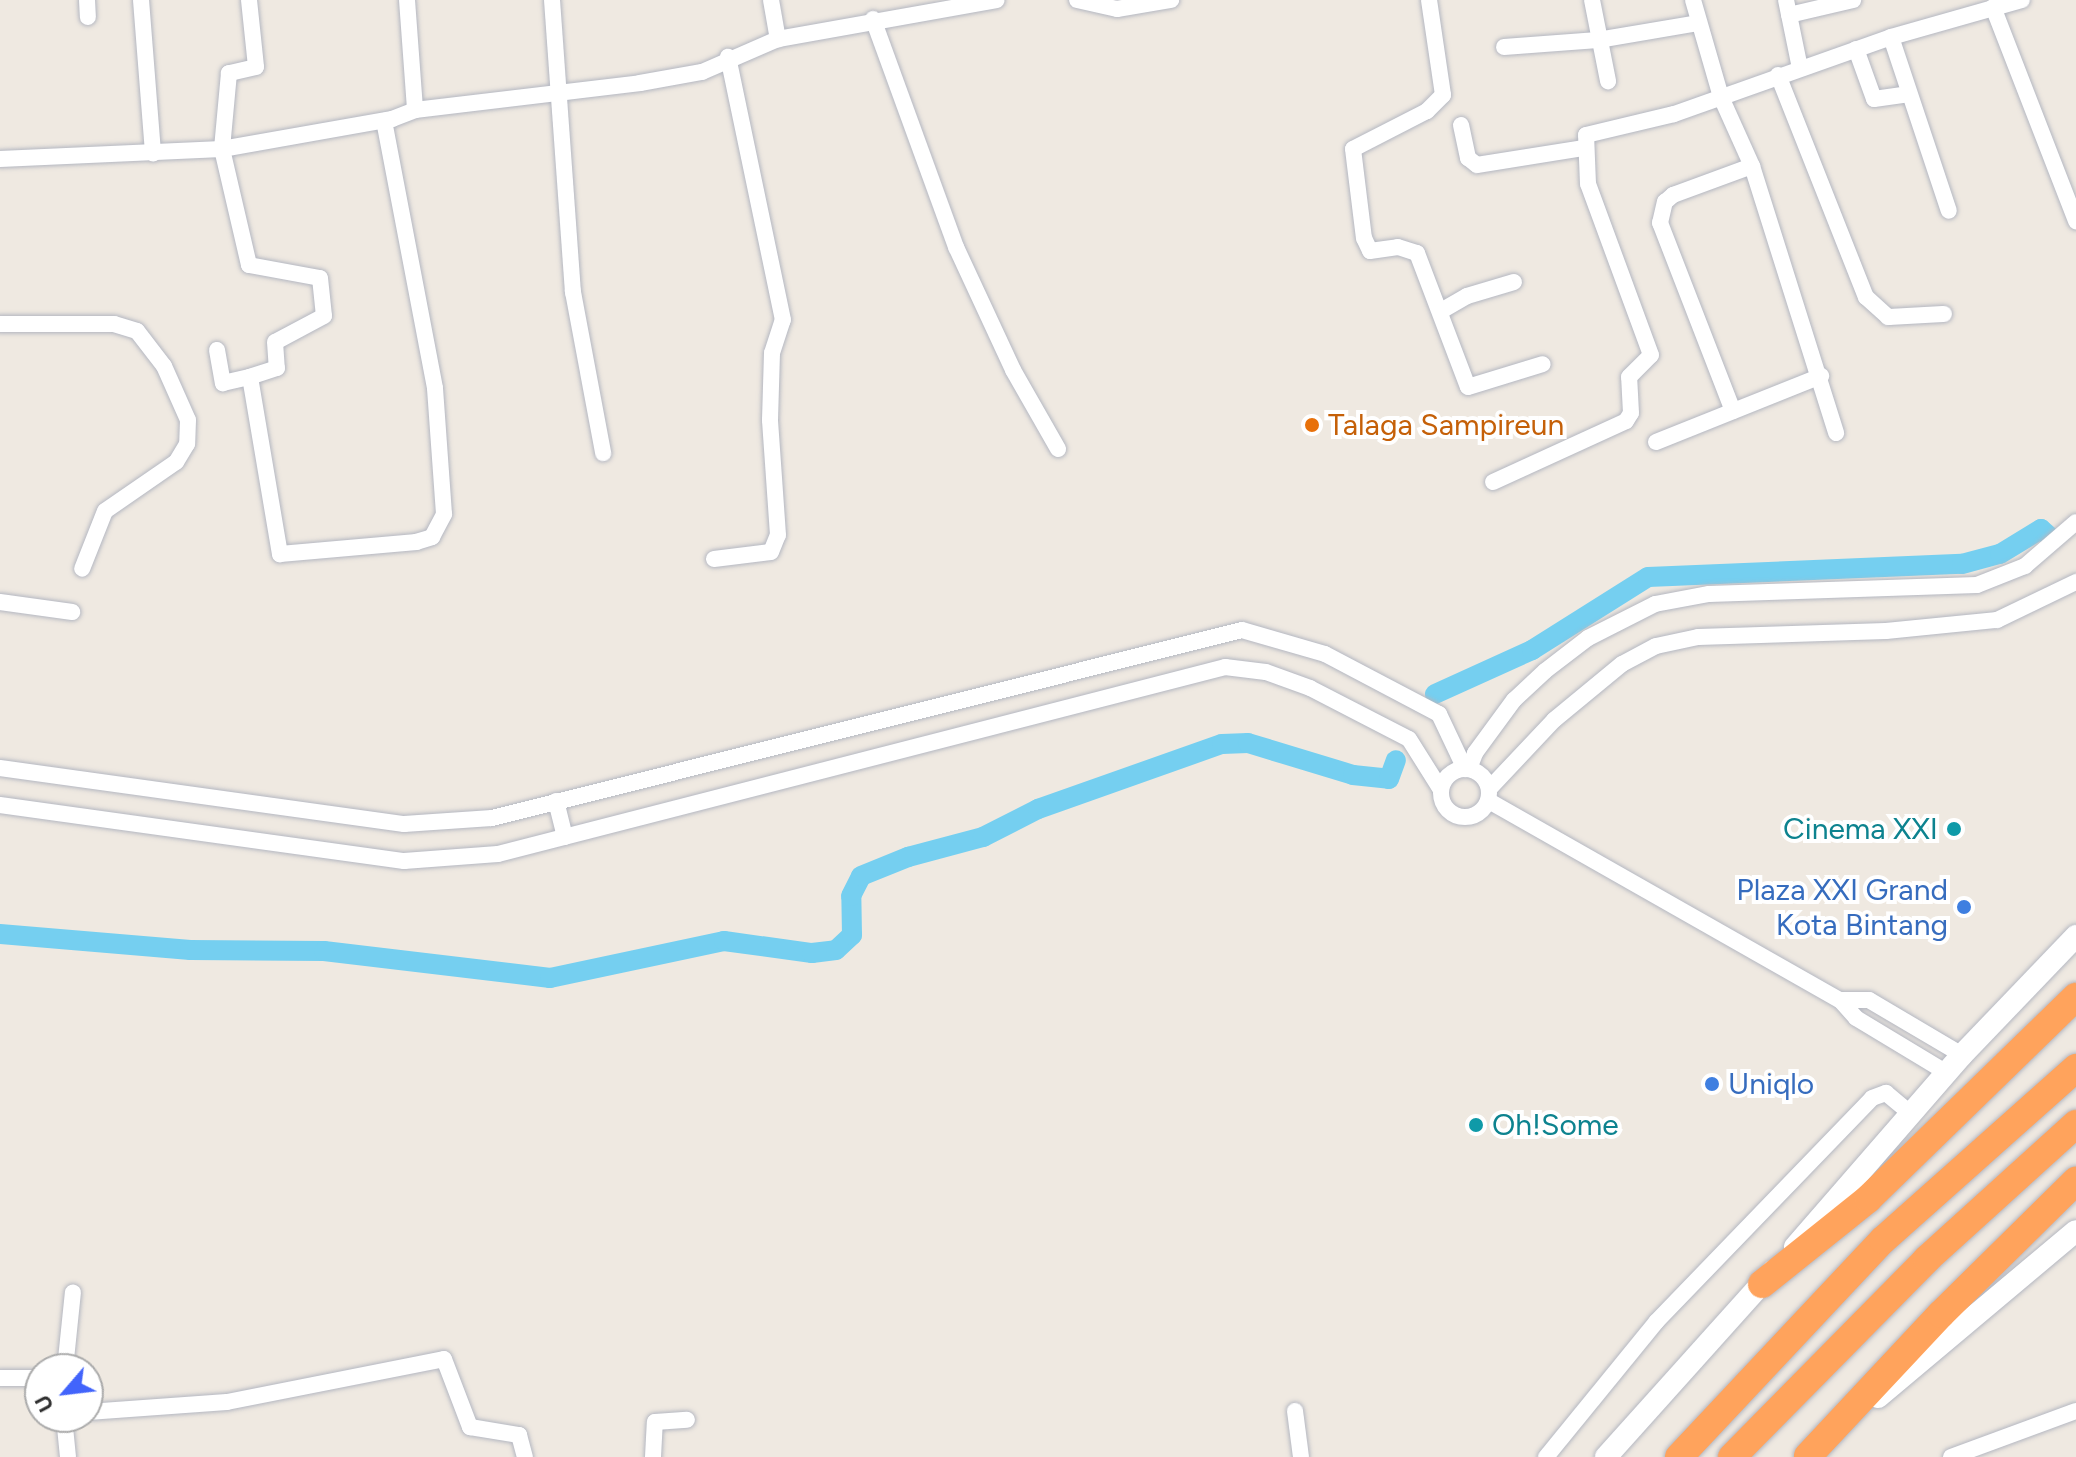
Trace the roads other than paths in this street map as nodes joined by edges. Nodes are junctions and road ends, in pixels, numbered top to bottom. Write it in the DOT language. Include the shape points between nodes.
graph roads {
  1 [pos="141,0"];
  2 [pos="249,0"];
  3 [pos="407,0"];
  4 [pos="552,0"];
  5 [pos="771,0"];
  6 [pos="997,0"];
  7 [pos="1077,0"];
  8 [pos="1171,0"];
  9 [pos="1429,0"];
  10 [pos="1592,0"];
  11 [pos="1693,0"];
  12 [pos="1853,0"];
  13 [pos="2022,0"];
  14 [pos="1097,3"];
  15 [pos="1787,7"];
  16 [pos="1993,7"];
  17 [pos="890,8"];
  18 [pos="873,19"];
  19 [pos="1698,23"];
  20 [pos="1891,37"];
  21 [pos="778,39"];
  22 [pos="1598,40"];
  23 [pos="1504,47"];
  24 [pos="1856,49"];
  25 [pos="728,57"];
  26 [pos="1800,68"];
  27 [pos="1778,75"];
  28 [pos="1608,81"];
  29 [pos="1908,94"];
  30 [pos="563,95"];
  31 [pos="1721,97"];
  32 [pos="415,110"];
  33 [pos="384,121"];
  34 [pos="1461,125"];
  35 [pos="1583,148"];
  36 [pos="222,149"];
  37 [pos="153,154"];
  38 [pos="0,159"];
  39 [pos="1752,166"];
  40 [pos="1949,211"];
  41 [pos="2076,221"];
  42 [pos="1514,282"];
  43 [pos="1441,311"];
  44 [pos="1944,314"];
  45 [pos="0,324"];
  46 [pos="217,350"];
  47 [pos="1543,364"];
  48 [pos="1821,376"];
  49 [pos="250,377"];
  50 [pos="1733,411"];
  51 [pos="1836,433"];
  52 [pos="1656,442"];
  53 [pos="1058,449"];
  54 [pos="603,453"];
  55 [pos="1493,482"];
  56 [pos="2076,522"];
  57 [pos="714,559"];
  58 [pos="82,569"];
  59 [pos="2076,582"];
  60 [pos="0,602"];
  61 [pos="72,612"];
  62 [pos="0,768"];
  63 [pos="1467,769"];
  64 [pos="1441,790"];
  65 [pos="1489,795"];
  66 [pos="556,801"];
  67 [pos="0,805"];
  68 [pos="565,837"];
  69 [pos="2076,936"];
  70 [pos="2076,997"];
  71 [pos="1840,1000"];
  72 [pos="1962,1055"];
  73 [pos="2076,1068"];
  74 [pos="1947,1073"];
  75 [pos="1911,1114"];
  76 [pos="2076,1124"];
  77 [pos="2076,1181"];
  78 [pos="2076,1231"];
  79 [pos="1762,1284"];
  80 [pos="73,1292"];
  81 [pos="67,1353"];
  82 [pos="0,1378"];
  83 [pos="24,1378"];
  84 [pos="104,1411"];
  85 [pos="1295,1411"];
  86 [pos="2076,1411"];
  87 [pos="687,1420"];
  88 [pos="66,1433"];
  89 [pos="68,1457"];
  90 [pos="525,1457"];
  91 [pos="653,1457"];
  92 [pos="1301,1457"];
  93 [pos="1546,1457"];
  94 [pos="1606,1457"];
  95 [pos="1679,1457"];
  96 [pos="1732,1457"];
  97 [pos="1808,1457"];
  98 [pos="1951,1457"];
  1 -- 37 [label="street"];
  2 -- 36 [label="street" via="256,67 229,73"];
  3 -- 32 [label="street"];
  4 -- 30 [label="street"];
  5 -- 21 [label="street"];
  6 -- 17 [label="street"];
  7 -- 14 [label="street"];
  8 -- 14 [label="street" via="1117,9"];
  9 -- 43 [label="street" via="1441,99 1367,139 1353,149 1351,161 1366,246 1375,252 1398,247 1417,253"];
  10 -- 22 [label="street"];
  11 -- 19 [label="street"];
  12 -- 15 [label="street"];
  13 -- 16 [label="street"];
  15 -- 26 [label="street"];
  16 -- 20 [label="street"];
  16 -- 41 [label="street"];
  17 -- 18 [label="street"];
  18 -- 21 [label="street"];
  18 -- 53 [label="street" via="956,247 1013,370"];
  19 -- 22 [label="street"];
  19 -- 31 [label="street"];
  20 -- 24 [label="street"];
  20 -- 29 [label="street"];
  21 -- 25 [label="street"];
  22 -- 23 [label="street"];
  22 -- 28 [label="street"];
  24 -- 26 [label="street"];
  24 -- 29 [label="street" via="1874,99"];
  25 -- 30 [label="street" via="702,72"];
  25 -- 57 [label="street" via="783,320 772,353 770,420 778,535 771,552"];
  26 -- 27 [label="street"];
  27 -- 31 [label="street"];
  27 -- 44 [label="street" via="1866,297 1888,317"];
  29 -- 40 [label="street"];
  30 -- 32 [label="street"];
  30 -- 54 [label="street" via="572,278"];
  31 -- 35 [label="street" via="1674,114 1588,133"];
  31 -- 39 [label="street"];
  32 -- 33 [label="street"];
  33 -- 36 [label="street"];
  33 -- 49 [label="street" via="424,316 442,444 444,514 432,537 367,549 280,554"];
  34 -- 35 [label="street" via="1468,158 1477,165"];
  35 -- 55 [label="street" via="1588,184 1651,355 1629,377 1631,413 1626,421"];
  36 -- 37 [label="street"];
  36 -- 49 [label="street" via="249,265 320,278 324,316 275,342 277,368"];
  37 -- 38 [label="street"];
  39 -- 48 [label="street"];
  39 -- 50 [label="street" via="1673,195 1665,202 1660,223"];
  42 -- 43 [label="street" via="1467,296"];
  43 -- 47 [label="street" via="1468,387"];
  45 -- 58 [label="street" via="114,324 137,331 164,366 188,420 187,444 176,462 105,511"];
  46 -- 49 [label="street" via="223,383"];
  48 -- 50 [label="street"];
  48 -- 51 [label="street"];
  50 -- 52 [label="street"];
  56 -- 63 [label="street" via="2025,566 1977,585 1709,594 1655,604 1588,638 1545,671 1514,700"];
  59 -- 65 [label="street" via="1997,620 1886,631 1698,637 1656,646 1622,664 1554,720"];
  60 -- 61 [label="street"];
  62 -- 66 [label="street" via="404,824 492,818"];
  63 -- 64 [label="street" via="1446,779"];
  63 -- 65 [label="street" via="1486,780"];
  63 -- 66 [label="street" via="1439,714 1325,654 1242,630"];
  64 -- 65 [label="street" via="1442,802 1460,817 1482,811"];
  64 -- 68 [label="street" via="1409,739 1310,688 1266,672 1225,667"];
  65 -- 71 [label="street"];
  66 -- 68 [label="street"];
  67 -- 68 [label="street" via="404,861 498,854"];
  69 -- 72 [label="street"];
  70 -- 79 [label="highway" via="1868,1199"];
  71 -- 72 [label="street" via="1869,1000"];
  71 -- 74 [label="street" via="1856,1018"];
  72 -- 74 [label="street"];
  73 -- 95 [label="highway" via="1883,1240"];
  74 -- 75 [label="street"];
  75 -- 79 [label="street"];
  75 -- 93 [label="street" via="1886,1093 1872,1098 1656,1322"];
  76 -- 96 [label="highway" via="1927,1259"];
  77 -- 97 [label="highway" via="1941,1314"];
  78 -- 97 [label="street"];
  79 -- 94 [label="street"];
  80 -- 81 [label="street"];
  82 -- 83 [label="street"];
  84 -- 90 [label="street" via="227,1402 444,1359 470,1427 519,1435"];
  85 -- 92 [label="street"];
  86 -- 98 [label="street"];
  87 -- 91 [label="street" via="655,1422"];
  88 -- 89 [label="street"];
}
